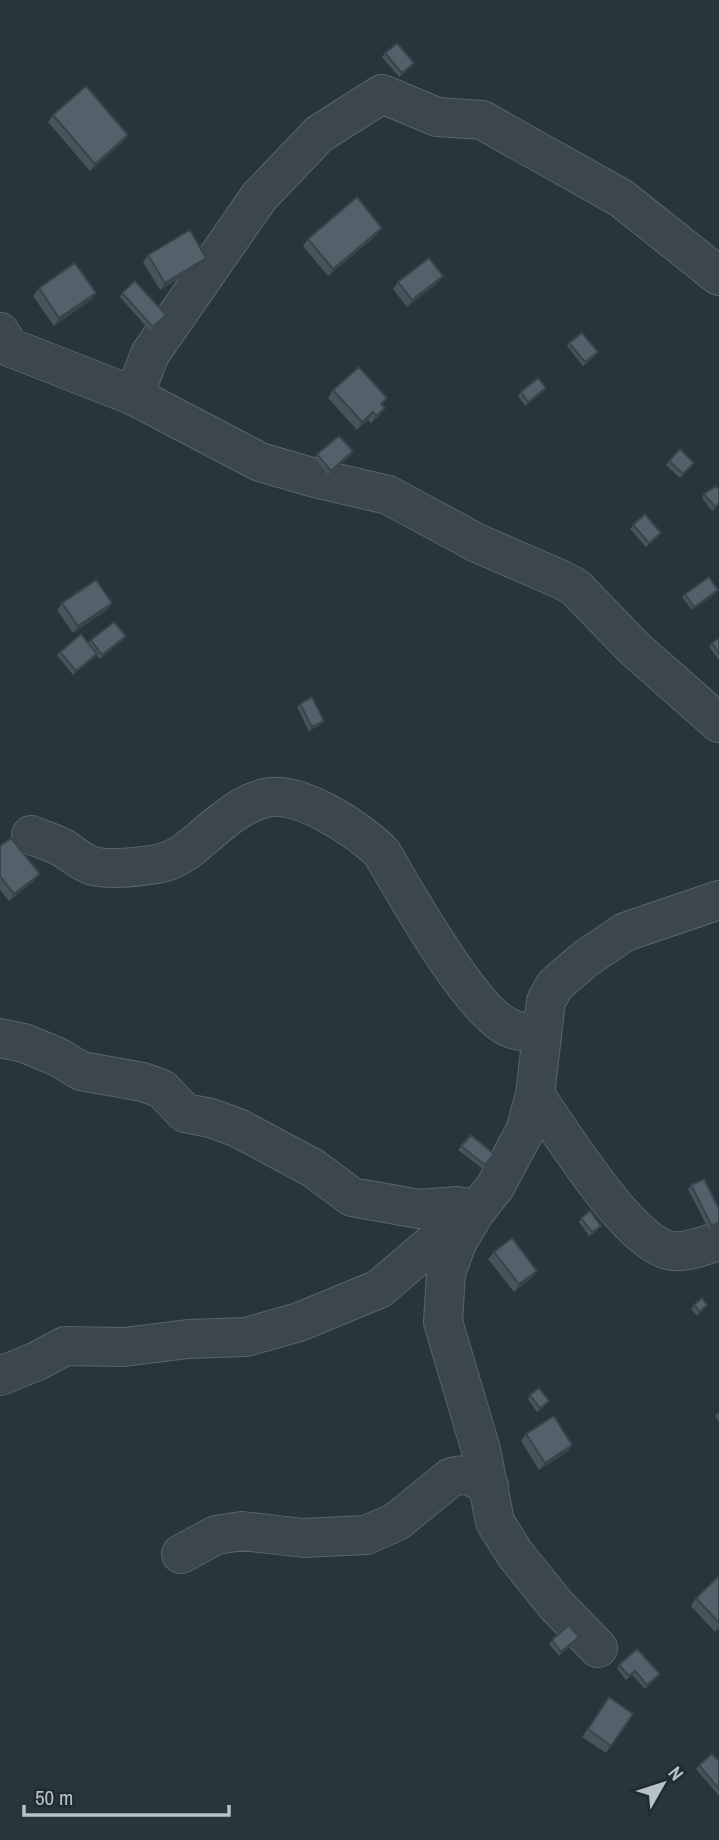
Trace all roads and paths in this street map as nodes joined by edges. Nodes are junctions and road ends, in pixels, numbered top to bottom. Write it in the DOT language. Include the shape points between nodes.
graph roads {
  1 [pos="719,276"];
  2 [pos="0,332"];
  3 [pos="134,396"];
  4 [pos="719,723"];
  5 [pos="31,835"];
  6 [pos="719,900"];
  7 [pos="542,1035"];
  8 [pos="0,1038"];
  9 [pos="535,1095"];
  10 [pos="474,1214"];
  11 [pos="719,1241"];
  12 [pos="0,1376"];
  13 [pos="489,1486"];
  14 [pos="181,1554"];
  15 [pos="598,1648"];
  1 -- 3 [label="street" via="621,198 482,120 437,117 382,94 319,134 259,197 150,354"];
  2 -- 3 [label="street" via="9,347"];
  3 -- 4 [label="street" via="261,462 388,495 477,543 575,587 635,649"];
  5 -- 7 [label="street" via="60,846 91,866 156,864 186,853 244,806 268,797 300,801 335,817 382,853 467,988 496,1020 509,1028"];
  6 -- 7 [label="street" via="625,932 576,965 546,1000"];
  7 -- 9 [label="street"];
  8 -- 10 [label="street" via="24,1043 81,1071 162,1089 185,1113 238,1128 313,1168 352,1197 419,1209 457,1206 471,1208"];
  9 -- 10 [label="street" via="525,1131 495,1187"];
  9 -- 11 [label="street" via="609,1199 644,1237 670,1251"];
  10 -- 12 [label="street" via="462,1218 379,1289 299,1322 246,1337 124,1347 65,1346"];
  10 -- 13 [label="street" via="446,1273 443,1322"];
  13 -- 14 [label="street" via="467,1475 450,1478 396,1522 366,1535 304,1538 242,1531 216,1535"];
  13 -- 15 [label="street" via="495,1522 515,1554"];
}
